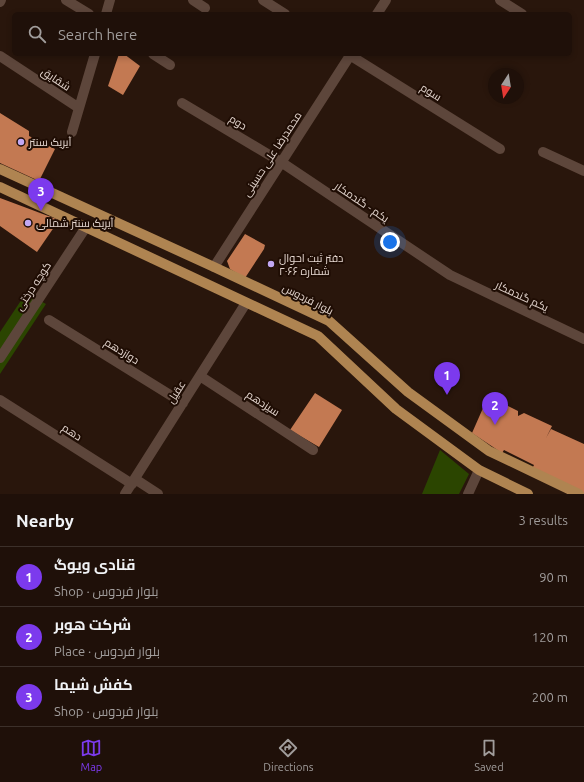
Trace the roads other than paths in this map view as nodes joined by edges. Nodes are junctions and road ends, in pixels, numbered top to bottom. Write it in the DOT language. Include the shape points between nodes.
graph roads {
  1 [pos="66,0"];
  2 [pos="110,0"];
  3 [pos="193,0"];
  4 [pos="263,0"];
  5 [pos="386,0"];
  6 [pos="500,0"];
  7 [pos="205,8"];
  8 [pos="86,12"];
  9 [pos="107,12"];
  10 [pos="282,12"];
  11 [pos="378,12"];
  12 [pos="519,12"];
  13 [pos="0,56"];
  14 [pos="94,56"];
  15 [pos="156,56"];
  16 [pos="349,56"];
  17 [pos="353,56"];
  18 [pos="170,65"];
  19 [pos="182,103"];
  20 [pos="79,108"];
  21 [pos="72,132"];
  22 [pos="500,149"];
  23 [pos="543,152"];
  24 [pos="281,162"];
  25 [pos="0,168"];
  26 [pos="584,171"];
  27 [pos="0,187"];
  28 [pos="86,227"];
  29 [pos="214,266"];
  30 [pos="450,275"];
  31 [pos="246,303"];
  32 [pos="49,320"];
  33 [pos="584,339"];
  34 [pos="0,358"];
  35 [pos="200,376"];
  36 [pos="0,400"];
  37 [pos="183,403"];
  38 [pos="313,450"];
  39 [pos="479,470"];
  40 [pos="133,482"];
  41 [pos="125,494"];
  42 [pos="158,494"];
  43 [pos="468,494"];
  44 [pos="528,494"];
  45 [pos="579,494"];
  1 -- 8 [label="street"];
  2 -- 9 [label="street"];
  3 -- 7 [label="street"];
  4 -- 10 [label="street"];
  5 -- 11 [label="street"];
  6 -- 12 [label="street"];
  13 -- 20 [label="street, شقایق"];
  14 -- 20 [label="street"];
  15 -- 18 [label="street"];
  16 -- 24 [label="street, محمدرضا علی حسینی"];
  17 -- 22 [label="street, سوم"];
  19 -- 24 [label="street, دوم"];
  20 -- 21 [label="street"];
  23 -- 26 [label="street"];
  24 -- 29 [label="street, محمدرضا علی حسینی"];
  24 -- 30 [label="street, یکم - گندمکار"];
  25 -- 29 [label="main road, بلوار فردوس"];
  27 -- 28 [label="main road"];
  28 -- 31 [label="main road"];
  28 -- 34 [label="street, کوچه درختی"];
  29 -- 45 [label="main road, بلوار فردوس" via="329,321 408,392 489,451"];
  30 -- 33 [label="street, یکم گندمکار"];
  31 -- 35 [label="street, عقیل"];
  31 -- 39 [label="main road" via="318,336 396,409"];
  32 -- 37 [label="street, دوازدهم"];
  35 -- 37 [label="street, عقیل"];
  35 -- 38 [label="street, سیزدهم"];
  36 -- 40 [label="street, دهم"];
  37 -- 40 [label="street, عقیل"];
  39 -- 43 [label="street"];
  39 -- 44 [label="main road"];
  40 -- 41 [label="street, عقیل"];
  40 -- 42 [label="street, دهم"];
}
